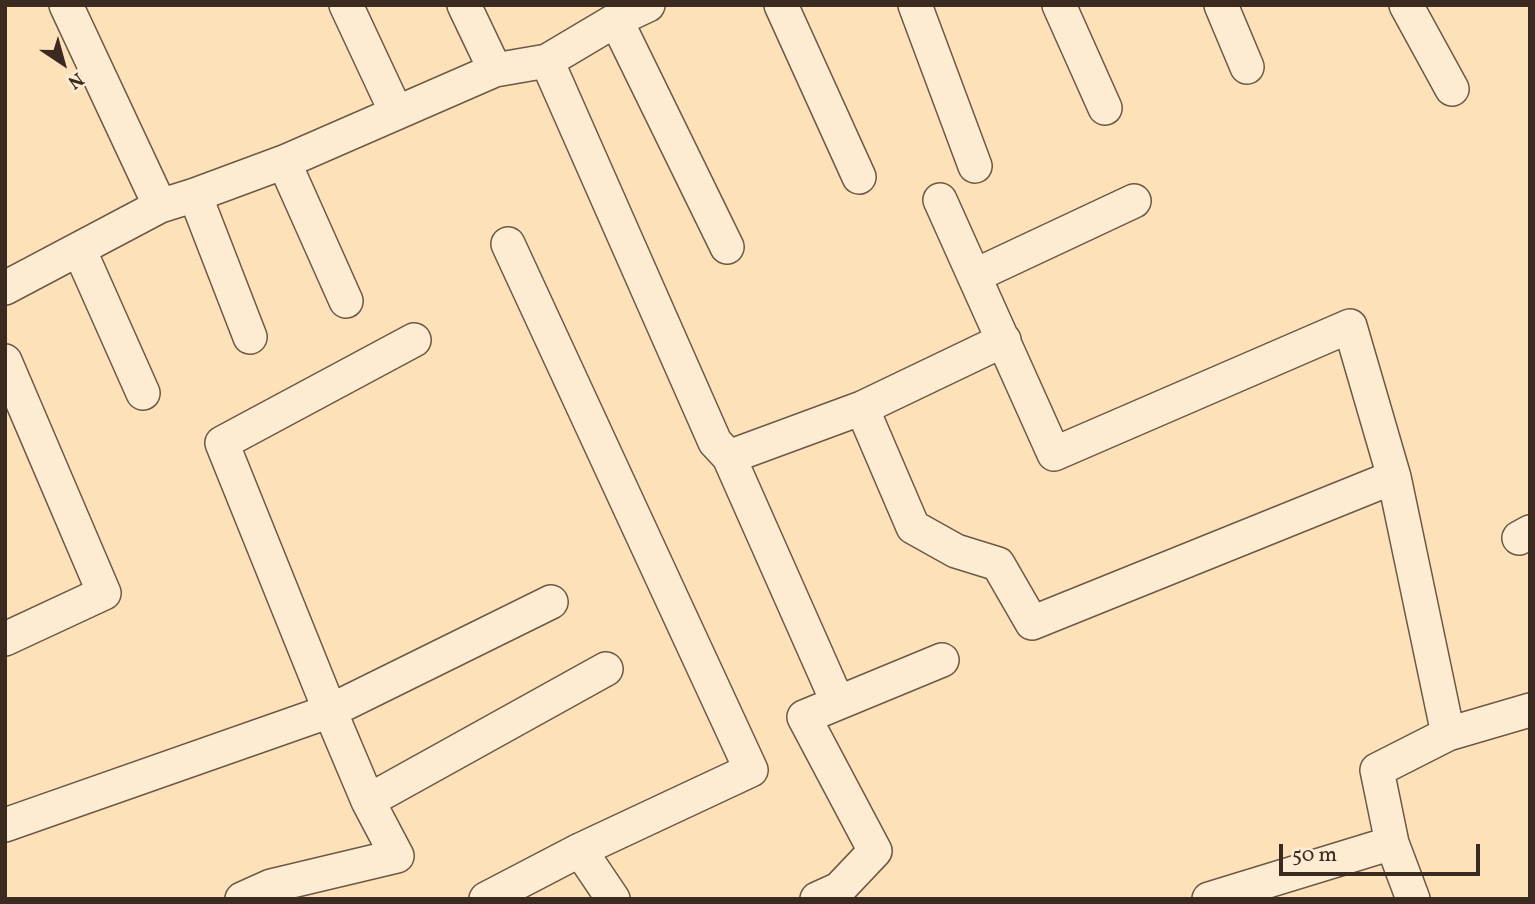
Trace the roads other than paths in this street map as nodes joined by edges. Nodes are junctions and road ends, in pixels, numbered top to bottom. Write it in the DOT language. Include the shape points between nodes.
graph roads {
  1 [pos="66,5"];
  2 [pos="346,5"];
  3 [pos="464,5"];
  4 [pos="648,5"];
  5 [pos="780,5"];
  6 [pos="915,5"];
  7 [pos="1059,5"];
  8 [pos="1221,5"];
  9 [pos="1406,5"];
  10 [pos="616,20"];
  11 [pos="547,61"];
  12 [pos="1247,67"];
  13 [pos="495,70"];
  14 [pos="1452,89"];
  15 [pos="1105,108"];
  16 [pos="396,112"];
  17 [pos="284,162"];
  18 [pos="975,166"];
  19 [pos="859,177"];
  20 [pos="195,195"];
  21 [pos="940,200"];
  22 [pos="1134,201"];
  23 [pos="160,206"];
  24 [pos="508,244"];
  25 [pos="727,247"];
  26 [pos="79,249"];
  27 [pos="974,276"];
  28 [pos="5,288"];
  29 [pos="346,301"];
  30 [pos="250,337"];
  31 [pos="414,340"];
  32 [pos="1004,340"];
  33 [pos="5,361"];
  34 [pos="142,393"];
  35 [pos="862,408"];
  36 [pos="729,457"];
  37 [pos="1394,477"];
  38 [pos="551,602"];
  39 [pos="5,639"];
  40 [pos="942,660"];
  41 [pos="606,669"];
  42 [pos="838,703"];
  43 [pos="1530,710"];
  44 [pos="330,711"];
  45 [pos="1448,734"];
  46 [pos="368,801"];
  47 [pos="5,825"];
  48 [pos="1392,843"];
  49 [pos="580,850"];
  50 [pos="242,899"];
  51 [pos="486,899"];
  52 [pos="613,899"];
  53 [pos="817,899"];
  54 [pos="1209,899"];
  55 [pos="1413,899"];
  1 -- 23 [label="street"];
  2 -- 16 [label="street"];
  3 -- 13 [label="street"];
  4 -- 10 [label="street"];
  5 -- 19 [label="street"];
  6 -- 18 [label="street"];
  7 -- 15 [label="street"];
  8 -- 12 [label="street"];
  9 -- 14 [label="street"];
  10 -- 11 [label="street"];
  10 -- 25 [label="street"];
  11 -- 13 [label="street"];
  11 -- 36 [label="street" via="715,442"];
  13 -- 16 [label="street"];
  16 -- 17 [label="street"];
  17 -- 20 [label="street"];
  17 -- 29 [label="street"];
  20 -- 23 [label="street"];
  20 -- 30 [label="street"];
  21 -- 27 [label="street"];
  22 -- 27 [label="street"];
  23 -- 26 [label="street"];
  24 -- 49 [label="street" via="751,769"];
  26 -- 28 [label="street"];
  26 -- 34 [label="street"];
  27 -- 32 [label="street"];
  31 -- 44 [label="street" via="222,443"];
  32 -- 35 [label="street"];
  32 -- 37 [label="street" via="1054,454 1350,326"];
  33 -- 39 [label="street" via="104,593"];
  35 -- 36 [label="street"];
  35 -- 37 [label="street" via="913,527 956,551 998,565 1032,623"];
  36 -- 42 [label="street"];
  37 -- 45 [label="street"];
  38 -- 44 [label="street"];
  40 -- 42 [label="street"];
  41 -- 46 [label="street"];
  42 -- 53 [label="street" via="804,717 875,851 839,889"];
  43 -- 45 [label="street"];
  44 -- 46 [label="street"];
  44 -- 47 [label="street"];
  45 -- 48 [label="street" via="1377,769"];
  46 -- 50 [label="street" via="397,856 271,886"];
  48 -- 54 [label="street"];
  48 -- 55 [label="street"];
  49 -- 51 [label="street"];
  49 -- 52 [label="street"];
}
